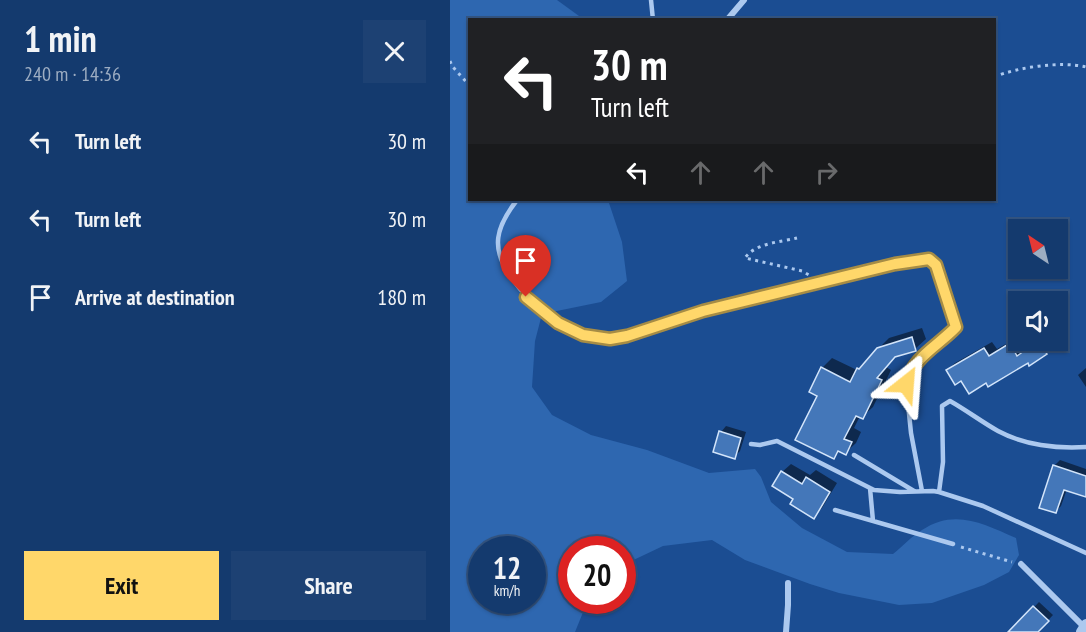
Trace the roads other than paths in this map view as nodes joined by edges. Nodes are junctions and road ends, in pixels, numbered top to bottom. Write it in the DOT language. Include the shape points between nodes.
graph roads {
  1 [pos="651,0"];
  2 [pos="744,0"];
  3 [pos="653,18"];
  4 [pos="729,18"];
  5 [pos="516,201"];
  6 [pos="751,444"];
  7 [pos="1086,447"];
  8 [pos="854,456"];
  9 [pos="870,487"];
  10 [pos="914,491"];
  11 [pos="922,491"];
  12 [pos="939,492"];
  13 [pos="835,510"];
  14 [pos="873,521"];
  15 [pos="953,544"];
  16 [pos="1086,553"];
  17 [pos="1021,564"];
  18 [pos="788,583"];
  19 [pos="1084,628"];
  20 [pos="786,632"];
  1 -- 3 [label="lane"];
  2 -- 4 [label="street"];
  5 -- 11 [label="lane" via="500,226 497,251 505,269 526,297 558,323 583,335 610,339 703,311 929,259 936,265 956,327 917,360 906,384 910,432"];
  6 -- 9 [label="lane" via="777,441"];
  7 -- 12 [label="lane" via="1026,442 1000,432 950,400 942,406"];
  8 -- 10 [label="lane"];
  9 -- 10 [label="lane"];
  9 -- 14 [label="lane"];
  10 -- 11 [label="lane"];
  11 -- 12 [label="lane"];
  12 -- 16 [label="lane" via="983,506"];
  13 -- 14 [label="lane"];
  14 -- 15 [label="lane"];
  17 -- 19 [label="street"];
  18 -- 20 [label="street"];
}
